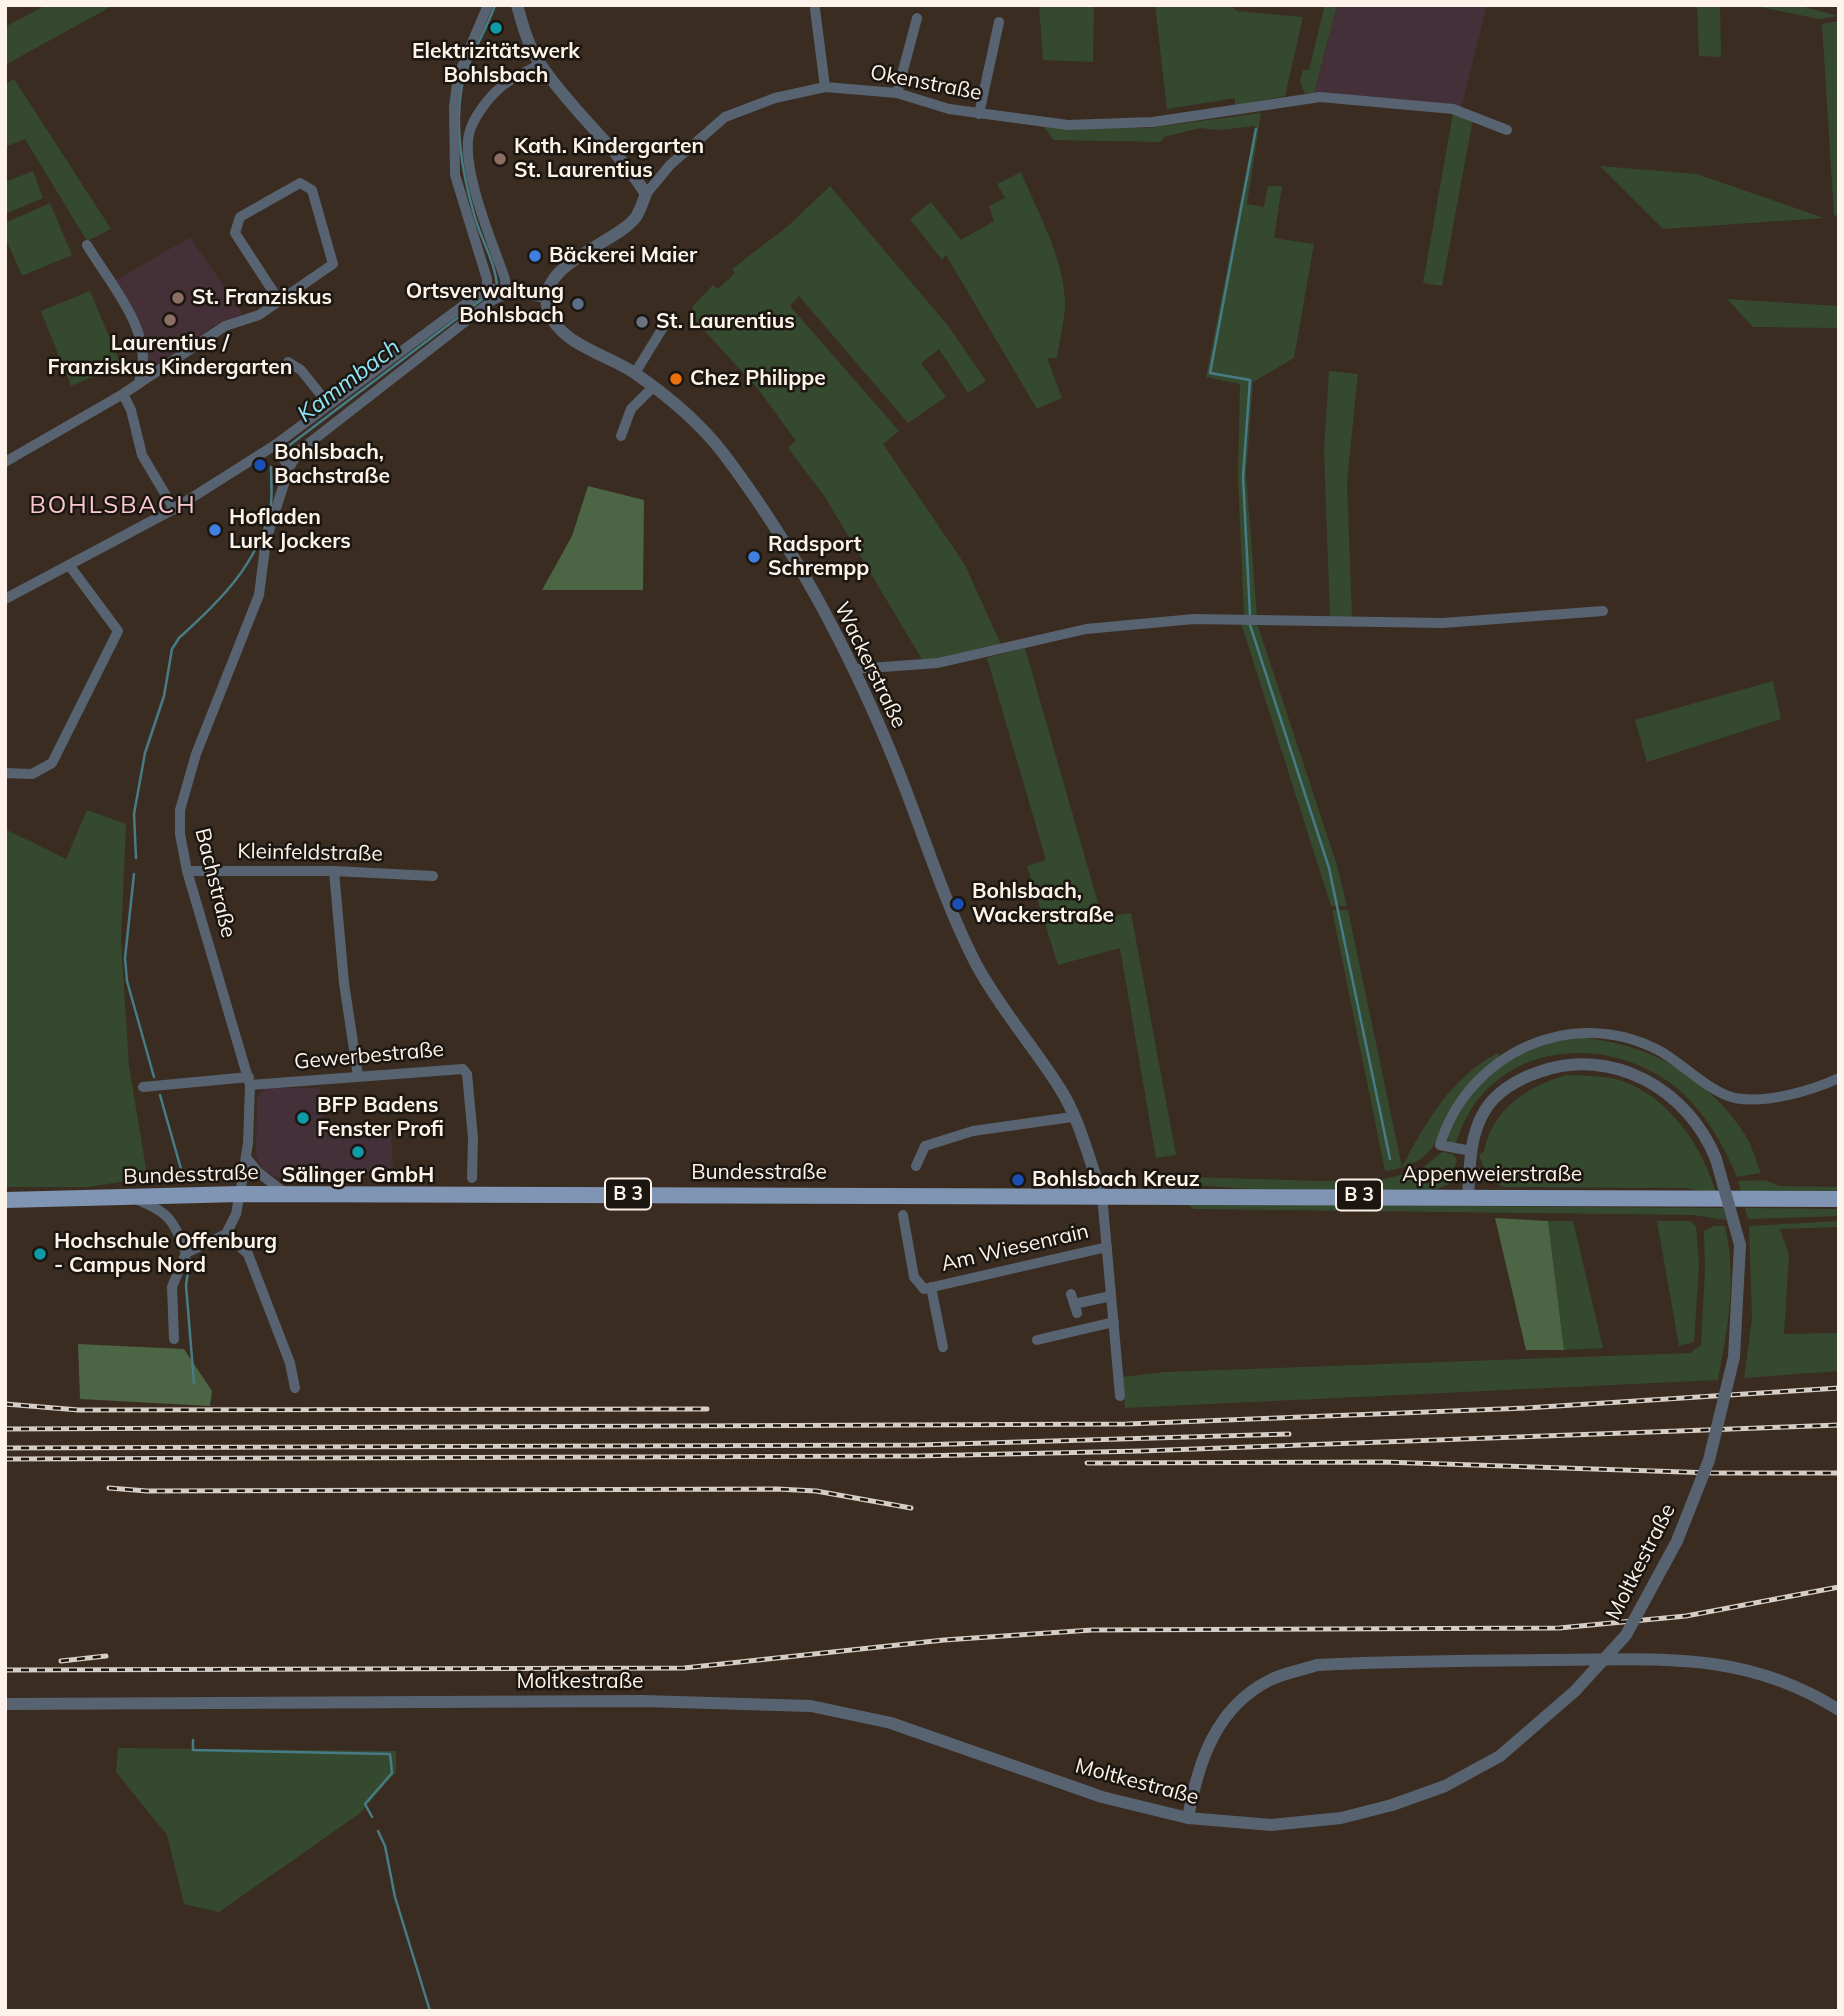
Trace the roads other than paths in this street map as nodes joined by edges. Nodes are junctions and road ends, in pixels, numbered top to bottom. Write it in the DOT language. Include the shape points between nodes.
graph roads {
  1 [pos="488,5"];
  2 [pos="517,5"];
  3 [pos="815,9"];
  4 [pos="917,18"];
  5 [pos="999,22"];
  6 [pos="540,64"];
  7 [pos="825,87"];
  8 [pos="897,93"];
  9 [pos="979,114"];
  10 [pos="1507,130"];
  11 [pos="646,194"];
  12 [pos="87,245"];
  13 [pos="487,288"];
  14 [pos="503,293"];
  15 [pos="547,298"];
  16 [pos="278,299"];
  17 [pos="667,321"];
  18 [pos="288,362"];
  19 [pos="635,373"];
  20 [pos="139,383"];
  21 [pos="653,387"];
  22 [pos="123,394"];
  23 [pos="329,405"];
  24 [pos="621,436"];
  25 [pos="275,445"];
  26 [pos="5,462"];
  27 [pos="289,468"];
  28 [pos="174,509"];
  29 [pos="69,565"];
  30 [pos="5,599"];
  31 [pos="1603,611"];
  32 [pos="854,669"];
  33 [pos="5,773"];
  34 [pos="187,870"];
  35 [pos="334,871"];
  36 [pos="433,876"];
  37 [pos="358,1076"];
  38 [pos="1839,1078"];
  39 [pos="250,1081"];
  40 [pos="142,1087"];
  41 [pos="1072,1117"];
  42 [pos="1471,1152"];
  43 [pos="246,1157"];
  44 [pos="916,1166"];
  45 [pos="472,1178"];
  46 [pos="240,1194"];
  47 [pos="287,1194"];
  48 [pos="1102,1195"];
  49 [pos="1468,1196"];
  50 [pos="134,1198"];
  51 [pos="1839,1199"];
  52 [pos="5,1200"];
  53 [pos="903,1215"];
  54 [pos="226,1234"];
  55 [pos="1107,1247"];
  56 [pos="186,1253"];
  57 [pos="931,1287"];
  58 [pos="1111,1296"];
  59 [pos="1074,1304"];
  60 [pos="1114,1322"];
  61 [pos="174,1339"];
  62 [pos="1037,1340"];
  63 [pos="943,1347"];
  64 [pos="295,1388"];
  65 [pos="1120,1396"];
  66 [pos="5,1704"];
  67 [pos="1839,1710"];
  68 [pos="1188,1818"];
  1 -- 13 [label="street" via="458,76 454,107 455,175"];
  2 -- 6 [label="street"];
  3 -- 7 [label="street"];
  4 -- 8 [label="street"];
  5 -- 9 [label="street"];
  6 -- 11 [label="street"];
  6 -- 14 [label="street" via="503,85 477,117 468,143 475,192 505,279"];
  7 -- 8 [label="street, Okenstraße"];
  7 -- 11 [label="street, Okenstraße" via="775,98 725,117 670,165"];
  8 -- 9 [label="street, Okenstraße"];
  9 -- 10 [label="street, Okenstraße" via="1069,125 1153,122 1321,97 1453,109"];
  11 -- 15 [label="street, Okenstraße" via="635,218 554,279"];
  12 -- 20 [label="street" via="138,328 144,363"];
  13 -- 14 [label="street"];
  13 -- 23 [label="street"];
  14 -- 15 [label="street"];
  14 -- 27 [label="street, Bachstraße" via="299,451"];
  15 -- 19 [label="street, Wackerstraße" via="555,323 577,342"];
  16 -- 16 [label="street" via="333,264 312,190 300,183 240,217 235,233"];
  16 -- 20 [label="street" via="259,315 225,326"];
  17 -- 19 [label="street"];
  18 -- 23 [label="street" via="301,370"];
  19 -- 21 [label="street, Wackerstraße"];
  20 -- 22 [label="street"];
  21 -- 24 [label="street" via="631,409"];
  21 -- 32 [label="street, Wackerstraße" via="692,418 722,452 783,543 844,644"];
  22 -- 26 [label="street"];
  22 -- 28 [label="street" via="142,455"];
  23 -- 25 [label="street"];
  25 -- 27 [label="street"];
  25 -- 28 [label="street"];
  27 -- 34 [label="street, Bachstraße" via="266,540 259,595 196,754 180,810"];
  28 -- 29 [label="street"];
  29 -- 30 [label="street"];
  29 -- 33 [label="street" via="118,631 52,763 32,774"];
  31 -- 32 [label="street" via="1443,623 1194,619 1086,629 947,662"];
  32 -- 41 [label="street, Wackerstraße" via="899,772 934,873 977,966 1062,1090"];
  34 -- 35 [label="street, Kleinfeldstraße"];
  34 -- 39 [label="street, Bachstraße"];
  35 -- 36 [label="street, Kleinfeldstraße"];
  35 -- 37 [label="street"];
  37 -- 39 [label="street, Gewerbestraße"];
  37 -- 45 [label="street, Gewerbestraße" via="463,1069 473,1138"];
  38 -- 42 [label="street" via="1769,1097 1732,1097 1658,1050 1605,1034 1568,1033 1514,1051 1479,1077 1458,1103 1440,1145"];
  39 -- 40 [label="street"];
  39 -- 43 [label="street, Bachstraße"];
  41 -- 44 [label="street" via="949,1136 925,1146"];
  41 -- 48 [label="street, Wackerstraße"];
  42 -- 49 [label="street, Moltkestraße"];
  42 -- 68 [label="street, Moltkestraße, bridge" via="1485,1110 1502,1091 1546,1069 1596,1063 1646,1080 1676,1100 1696,1122 1716,1159 1740,1245 1734,1357 1709,1460 1677,1541 1626,1635 1575,1691 1500,1756 1445,1786 1341,1818 1271,1825"];
  43 -- 46 [label="street, Bachstraße"];
  43 -- 47 [label="street"];
  46 -- 47 [label="main road, Bundesstraße / B 3"];
  46 -- 50 [label="main road, Bundesstraße / B 3"];
  46 -- 54 [label="street, Bachstraße"];
  47 -- 48 [label="main road, Bundesstraße / B 3"];
  48 -- 49 [label="main road, Appenweierstraße / B 3"];
  48 -- 55 [label="street, Wackerstraße"];
  49 -- 51 [label="main road, Appenweierstraße / B 3"];
  50 -- 52 [label="main road, Bundesstraße / B 3"];
  50 -- 56 [label="street" via="163,1210"];
  53 -- 57 [label="street, Am Wiesenrain" via="914,1278 924,1289"];
  54 -- 56 [label="street"];
  54 -- 64 [label="street" via="248,1254 290,1363"];
  55 -- 57 [label="street, Am Wiesenrain"];
  55 -- 58 [label="street, Wackerstraße"];
  56 -- 61 [label="street" via="172,1287"];
  57 -- 63 [label="street, Am Wiesenrain"];
  58 -- 59 [label="street"];
  58 -- 60 [label="street, Wackerstraße"];
  60 -- 62 [label="street"];
  60 -- 65 [label="street, Wackerstraße"];
  66 -- 68 [label="street, Moltkestraße" via="643,1701 811,1706 891,1723 1102,1797"];
  67 -- 68 [label="street" via="1765,1673 1711,1662 1317,1665 1270,1680 1237,1703 1203,1755"];
}
